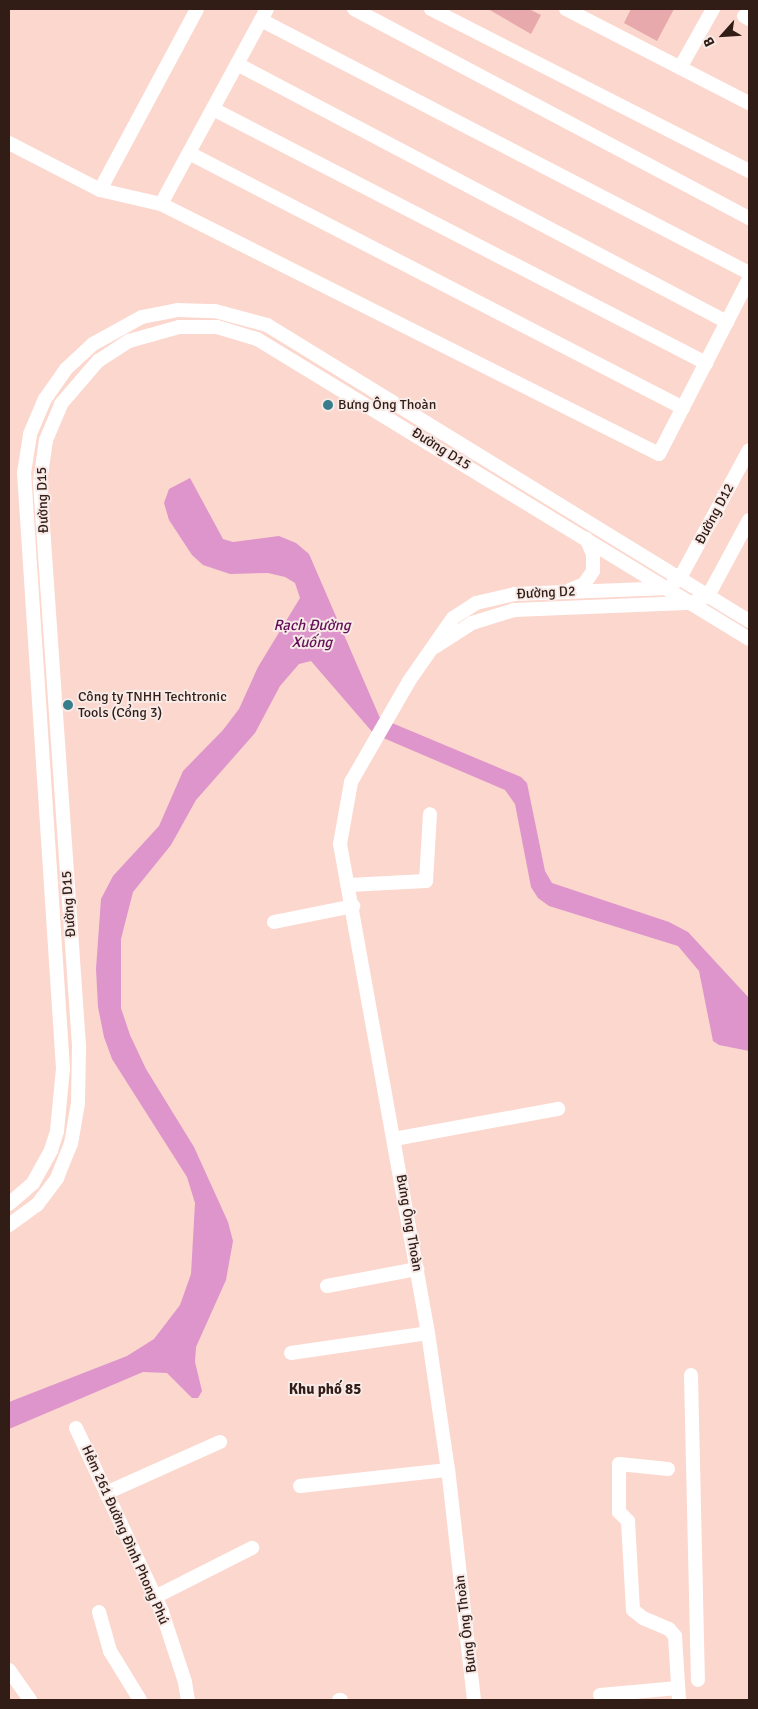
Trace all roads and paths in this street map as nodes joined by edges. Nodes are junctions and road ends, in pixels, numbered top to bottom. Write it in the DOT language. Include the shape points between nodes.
graph roads {
  1 [pos="197,9"];
  2 [pos="354,9"];
  3 [pos="566,9"];
  4 [pos="712,9"];
  5 [pos="435,10"];
  6 [pos="264,14"];
  7 [pos="237,64"];
  8 [pos="680,68"];
  9 [pos="749,103"];
  10 [pos="213,109"];
  11 [pos="9,143"];
  12 [pos="189,153"];
  13 [pos="749,171"];
  14 [pos="100,190"];
  15 [pos="162,204"];
  16 [pos="749,218"];
  17 [pos="749,273"];
  18 [pos="749,279"];
  19 [pos="727,322"];
  20 [pos="706,363"];
  21 [pos="683,408"];
  22 [pos="749,450"];
  23 [pos="749,520"];
  24 [pos="586,538"];
  25 [pos="680,578"];
  26 [pos="668,588"];
  27 [pos="564,592"];
  28 [pos="708,596"];
  29 [pos="692,603"];
  30 [pos="749,621"];
  31 [pos="749,639"];
  32 [pos="431,650"];
  33 [pos="53,654"];
  34 [pos="37,655"];
  35 [pos="366,752"];
  36 [pos="430,814"];
  37 [pos="349,885"];
  38 [pos="352,906"];
  39 [pos="274,922"];
  40 [pos="558,1109"];
  41 [pos="394,1140"];
  42 [pos="9,1204"];
  43 [pos="9,1225"];
  44 [pos="417,1269"];
  45 [pos="327,1286"];
  46 [pos="428,1334"];
  47 [pos="291,1352"];
  48 [pos="691,1375"];
  49 [pos="76,1428"];
  50 [pos="220,1442"];
  51 [pos="668,1469"];
  52 [pos="448,1470"];
  53 [pos="300,1486"];
  54 [pos="106,1493"];
  55 [pos="252,1548"];
  56 [pos="155,1598"];
  57 [pos="99,1612"];
  58 [pos="9,1670"];
  59 [pos="698,1680"];
  60 [pos="600,1694"];
  61 [pos="679,1694"];
  62 [pos="30,1700"];
  63 [pos="140,1700"];
  64 [pos="188,1700"];
  65 [pos="474,1700"];
  1 -- 14 [label="street"];
  2 -- 16 [label="street"];
  3 -- 8 [label="street"];
  4 -- 8 [label="street"];
  5 -- 13 [label="street"];
  6 -- 7 [label="street"];
  6 -- 17 [label="street"];
  7 -- 10 [label="street"];
  7 -- 19 [label="street"];
  8 -- 9 [label="street"];
  10 -- 12 [label="street"];
  10 -- 20 [label="street"];
  11 -- 14 [label="street"];
  12 -- 15 [label="street"];
  12 -- 21 [label="street"];
  14 -- 15 [label="street"];
  15 -- 21 [label="street" via="659,454"];
  18 -- 19 [label="street"];
  19 -- 20 [label="street"];
  20 -- 21 [label="street"];
  22 -- 25 [label="street, Đường D12"];
  23 -- 28 [label="street"];
  24 -- 26 [label="street, Đường D15"];
  24 -- 27 [label="street" via="594,560 591,576 579,587"];
  24 -- 33 [label="street, Đường D15" via="276,348 217,327 195,325 162,330 129,341 85,372 61,404 46,440 40,482"];
  25 -- 26 [label="street"];
  25 -- 28 [label="street, Đường D15"];
  25 -- 34 [label="street, Đường D15" via="283,333 234,314 177,310 142,317 93,344 66,368 36,416 26,453 24,492"];
  26 -- 27 [label="street, Đường D2"];
  26 -- 29 [label="street, Đường D15"];
  27 -- 32 [label="street, Đường D2" via="515,594 476,604 453,618"];
  28 -- 29 [label="street"];
  28 -- 30 [label="street, Đường D15"];
  29 -- 31 [label="street, Đường D15"];
  29 -- 32 [label="street, Đường D2" via="498,613 459,629"];
  32 -- 35 [label="street, Đường D2"];
  33 -- 34 [label="street"];
  33 -- 43 [label="street, Đường D15" via="79,1046 78,1103 71,1144 58,1178 37,1205"];
  34 -- 42 [label="street, Đường D15" via="63,1069 57,1131 51,1150 33,1183"];
  35 -- 37 [label="street, Bưng Ông Thoàn" via="351,782 340,844"];
  36 -- 37 [label="street" via="426,881"];
  37 -- 38 [label="street, Bưng Ông Thoàn"];
  38 -- 39 [label="street"];
  38 -- 41 [label="street, Bưng Ông Thoàn"];
  40 -- 41 [label="street"];
  41 -- 44 [label="street, Bưng Ông Thoàn"];
  44 -- 45 [label="street"];
  44 -- 46 [label="street, Bưng Ông Thoàn"];
  46 -- 47 [label="street"];
  46 -- 52 [label="street, Bưng Ông Thoàn"];
  48 -- 59 [label="street"];
  49 -- 54 [label="street, Hẻm 261 Đường Đình Phong Phú"];
  50 -- 54 [label="street"];
  51 -- 61 [label="street" via="619,1464 619,1512 628,1521 633,1610 669,1629 675,1636"];
  52 -- 53 [label="street"];
  52 -- 65 [label="street, Bưng Ông Thoàn"];
  54 -- 56 [label="street, Hẻm 261 Đường Đình Phong Phú"];
  55 -- 56 [label="street"];
  56 -- 64 [label="street, Hẻm 261 Đường Đình Phong Phú" via="185,1682"];
  57 -- 63 [label="street" via="110,1651"];
  58 -- 62 [label="street"];
  60 -- 61 [label="street"];
}
